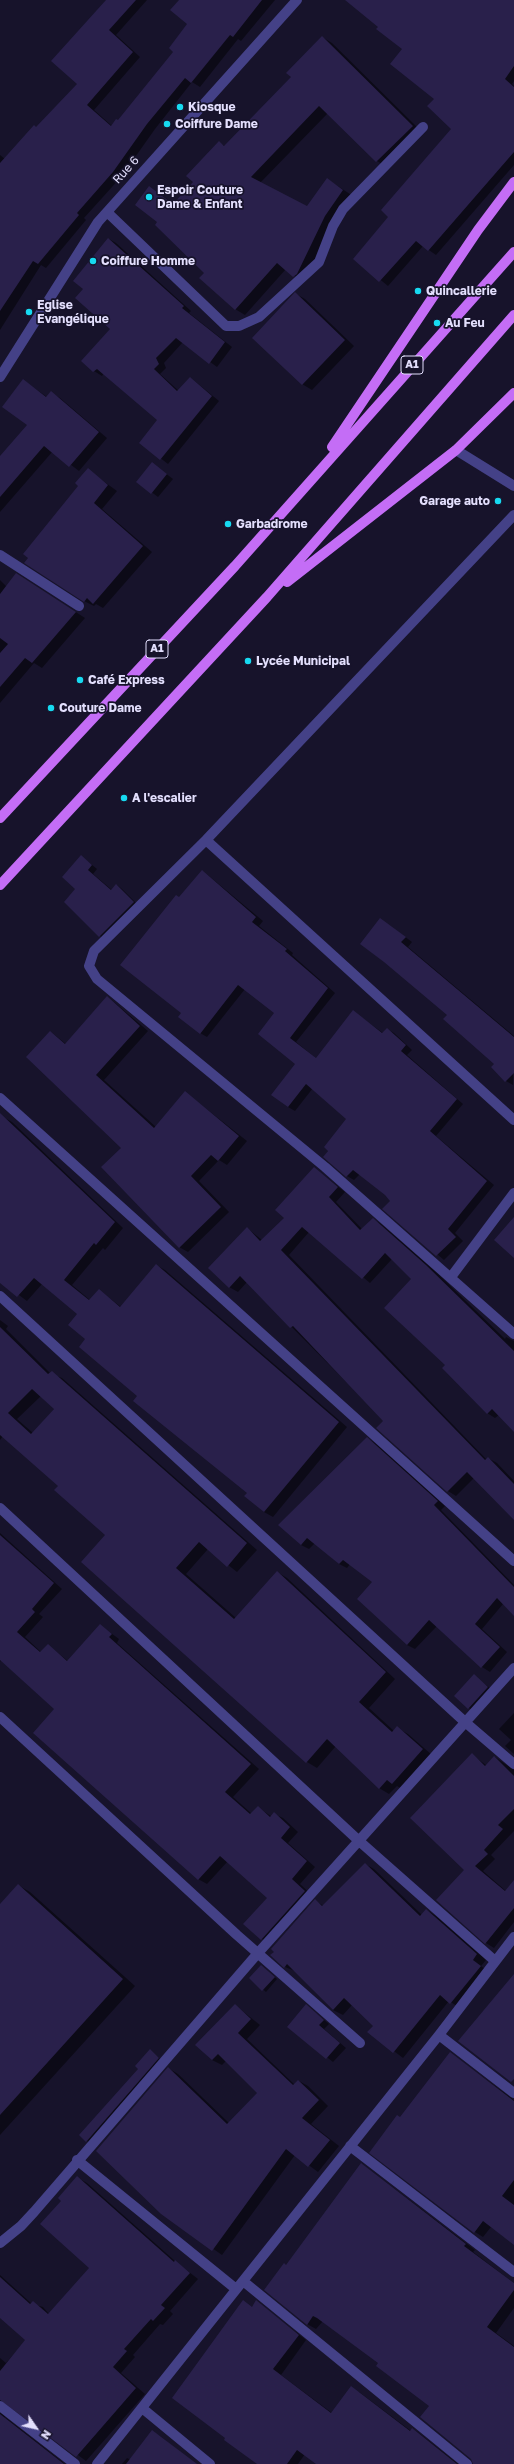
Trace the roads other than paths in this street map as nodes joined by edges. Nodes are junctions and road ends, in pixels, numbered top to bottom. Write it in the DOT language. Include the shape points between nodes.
graph roads {
  1 [pos="297,0"];
  2 [pos="423,127"];
  3 [pos="514,182"];
  4 [pos="107,212"];
  5 [pos="514,252"];
  6 [pos="514,315"];
  7 [pos="0,377"];
  8 [pos="514,393"];
  9 [pos="456,450"];
  10 [pos="311,478"];
  11 [pos="514,486"];
  12 [pos="514,515"];
  13 [pos="0,555"];
  14 [pos="267,597"];
  15 [pos="79,606"];
  16 [pos="0,818"];
  17 [pos="206,840"];
  18 [pos="0,886"];
  19 [pos="0,1098"];
  20 [pos="514,1120"];
  21 [pos="514,1193"];
  22 [pos="451,1277"];
  23 [pos="0,1296"];
  24 [pos="514,1334"];
  25 [pos="0,1508"];
  26 [pos="514,1561"];
  27 [pos="514,1668"];
  28 [pos="0,1717"];
  29 [pos="464,1722"];
  30 [pos="514,1764"];
  31 [pos="358,1840"];
  32 [pos="514,1936"];
  33 [pos="258,1953"];
  34 [pos="495,1961"];
  35 [pos="439,2035"];
  36 [pos="360,2043"];
  37 [pos="514,2093"];
  38 [pos="350,2146"];
  39 [pos="77,2160"];
  40 [pos="0,2243"];
  41 [pos="514,2272"];
  42 [pos="243,2281"];
  43 [pos="236,2289"];
  44 [pos="0,2406"];
  45 [pos="142,2408"];
  46 [pos="75,2464"];
  47 [pos="97,2464"];
  48 [pos="210,2464"];
  49 [pos="467,2464"];
  1 -- 4 [label="street, Rue 6"];
  2 -- 4 [label="street" via="343,208 319,262 260,317 240,326 226,326"];
  3 -- 10 [label="main road" via="478,230"];
  4 -- 7 [label="street, Rue 6"];
  5 -- 10 [label="main road, A1"];
  6 -- 14 [label="main road"];
  8 -- 9 [label="main road"];
  9 -- 11 [label="street"];
  9 -- 14 [label="main road"];
  10 -- 16 [label="main road, A1" via="235,566"];
  12 -- 17 [label="street"];
  13 -- 15 [label="street"];
  14 -- 18 [label="main road"];
  17 -- 20 [label="street"];
  17 -- 22 [label="street" via="94,951 89,966 97,979 325,1167"];
  19 -- 26 [label="street"];
  21 -- 22 [label="street"];
  22 -- 24 [label="street"];
  23 -- 29 [label="street"];
  25 -- 31 [label="street"];
  27 -- 29 [label="street"];
  28 -- 33 [label="street"];
  29 -- 30 [label="street"];
  29 -- 31 [label="street"];
  31 -- 33 [label="street"];
  31 -- 34 [label="street"];
  32 -- 34 [label="street"];
  33 -- 36 [label="street"];
  33 -- 39 [label="street"];
  34 -- 35 [label="street"];
  35 -- 37 [label="street"];
  35 -- 38 [label="street"];
  38 -- 41 [label="street"];
  38 -- 42 [label="street"];
  39 -- 40 [label="street" via="21,2226"];
  39 -- 43 [label="street"];
  42 -- 43 [label="street"];
  42 -- 49 [label="street"];
  43 -- 45 [label="street"];
  44 -- 46 [label="street"];
  45 -- 47 [label="street"];
  45 -- 48 [label="street"];
}
